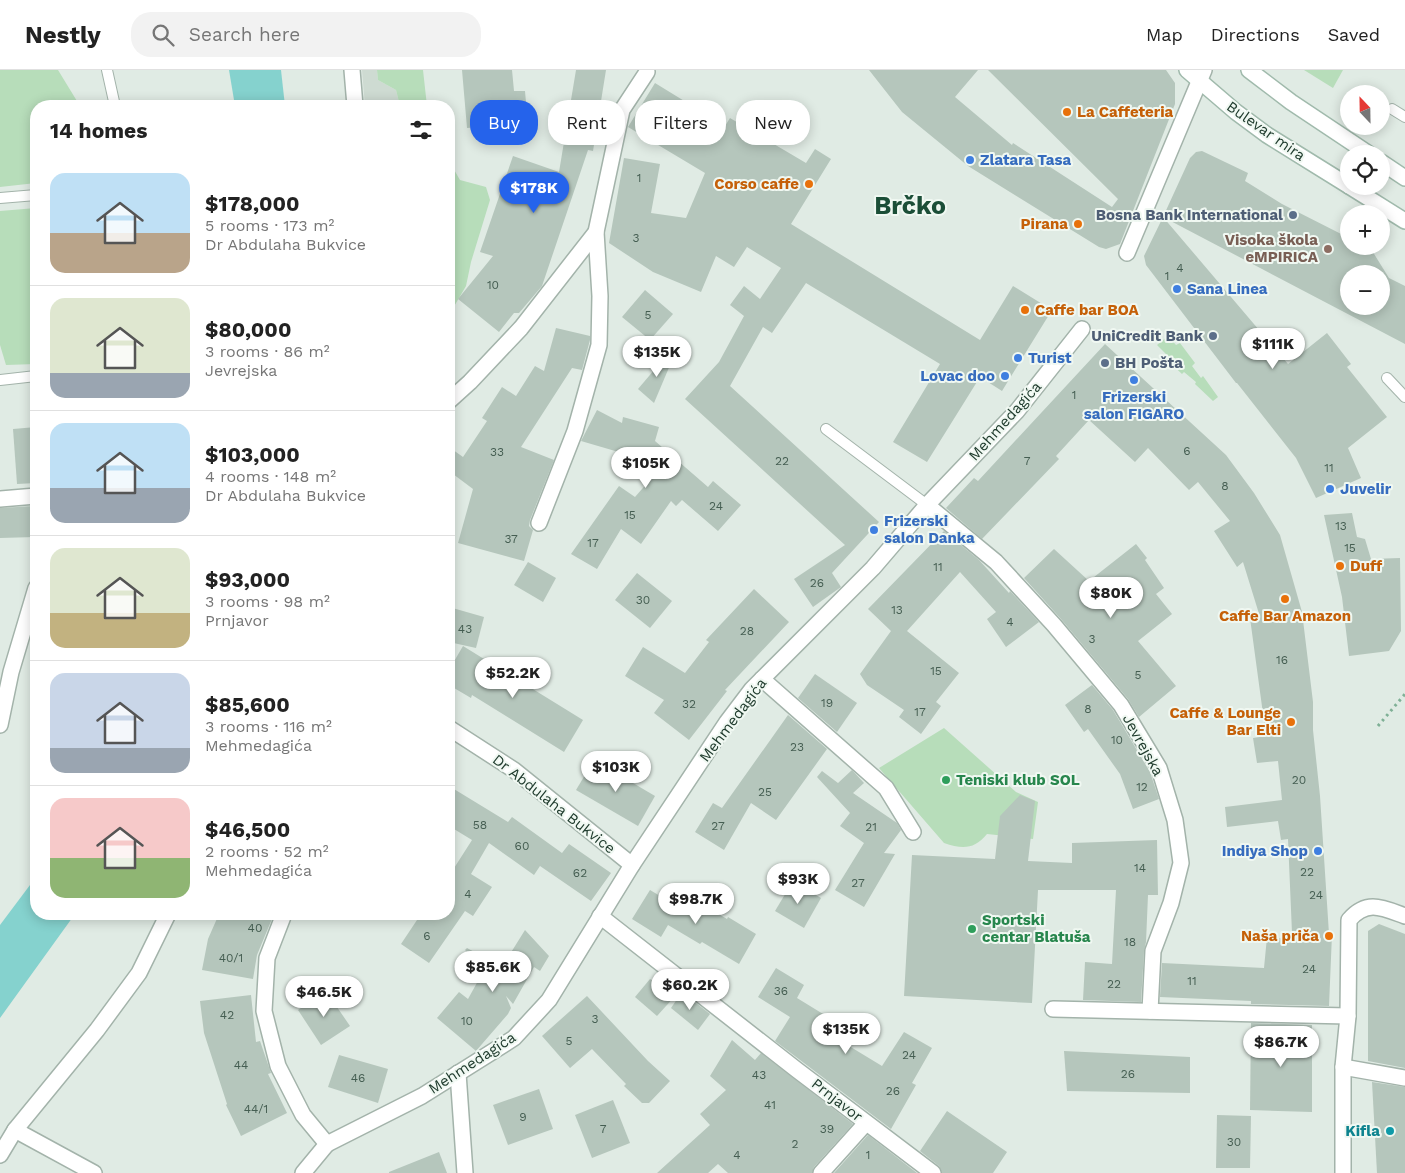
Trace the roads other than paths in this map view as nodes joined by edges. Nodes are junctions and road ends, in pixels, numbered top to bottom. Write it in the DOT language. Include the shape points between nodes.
graph roads {
  1 [pos="107,70"];
  2 [pos="352,70"];
  3 [pos="1187,70"];
  4 [pos="1249,70"];
  5 [pos="647,72"];
  6 [pos="1202,76"];
  7 [pos="114,100"];
  8 [pos="354,100"];
  9 [pos="1392,109"];
  10 [pos="1405,118"];
  11 [pos="1355,145"];
  12 [pos="1390,168"];
  13 [pos="1405,178"];
  14 [pos="1340,180"];
  15 [pos="1363,195"];
  16 [pos="30,196"];
  17 [pos="0,198"];
  18 [pos="1405,221"];
  19 [pos="596,232"];
  20 [pos="1127,253"];
  21 [pos="1082,329"];
  22 [pos="30,377"];
  23 [pos="1387,378"];
  24 [pos="0,380"];
  25 [pos="455,396"];
  26 [pos="1405,397"];
  27 [pos="826,429"];
  28 [pos="30,496"];
  29 [pos="0,499"];
  30 [pos="927,504"];
  31 [pos="539,522"];
  32 [pos="30,608"];
  33 [pos="762,679"];
  34 [pos="0,725"];
  35 [pos="455,732"];
  36 [pos="913,832"];
  37 [pos="632,865"];
  38 [pos="600,916"];
  39 [pos="1405,916"];
  40 [pos="165,920"];
  41 [pos="282,920"];
  42 [pos="1053,1009"];
  43 [pos="1150,1011"];
  44 [pos="1348,1016"];
  45 [pos="1344,1067"];
  46 [pos="458,1073"];
  47 [pos="1405,1078"];
  48 [pos="866,1123"];
  49 [pos="15,1130"];
  50 [pos="327,1144"];
  51 [pos="0,1155"];
  52 [pos="94,1173"];
  53 [pos="303,1173"];
  54 [pos="466,1173"];
  55 [pos="821,1173"];
  56 [pos="933,1173"];
  57 [pos="1343,1173"];
  1 -- 7 [label="lane"];
  2 -- 8 [label="street"];
  3 -- 6 [label="street, Bulevar mira"];
  4 -- 11 [label="street" via="1287,100"];
  5 -- 19 [label="street" via="622,110"];
  6 -- 14 [label="street, Bulevar mira" via="1267,135"];
  6 -- 20 [label="street"];
  9 -- 10 [label="lane"];
  12 -- 13 [label="street"];
  15 -- 18 [label="street, Bulevar mira"];
  16 -- 17 [label="lane"];
  19 -- 25 [label="street" via="521,328"];
  19 -- 31 [label="street" via="599,346 575,431"];
  21 -- 30 [label="street, Mehmedagića" via="1017,411"];
  22 -- 24 [label="lane"];
  23 -- 26 [label="lane"];
  27 -- 30 [label="lane"];
  28 -- 29 [label="street"];
  30 -- 33 [label="street, Mehmedagića" via="873,568"];
  30 -- 43 [label="street, Jevrejska" via="996,562 1054,625 1121,705 1159,768 1176,820 1181,863 1171,903 1153,951"];
  32 -- 34 [label="street" via="11,672"];
  33 -- 36 [label="street" via="886,788"];
  33 -- 37 [label="street, Mehmedagića" via="727,722"];
  35 -- 37 [label="street, Dr Abdulaha Bukvice" via="514,770"];
  37 -- 38 [label="street, Mehmedagića"];
  38 -- 46 [label="street, Mehmedagića" via="548,1000 514,1038"];
  38 -- 48 [label="street, Prnjavor"];
  39 -- 44 [label="street" via="1374,906 1363,908 1349,920"];
  40 -- 49 [label="street" via="139,973 98,1030"];
  41 -- 50 [label="street" via="267,958 264,1011 278,1066 303,1115"];
  42 -- 43 [label="street"];
  43 -- 44 [label="street"];
  44 -- 45 [label="street"];
  45 -- 47 [label="street"];
  45 -- 57 [label="street"];
  46 -- 50 [label="street, Mehmedagića" via="422,1096"];
  46 -- 54 [label="street"];
  48 -- 55 [label="street"];
  48 -- 56 [label="street, Prnjavor"];
  49 -- 51 [label="street"];
  49 -- 52 [label="street"];
  50 -- 53 [label="street"];
}
